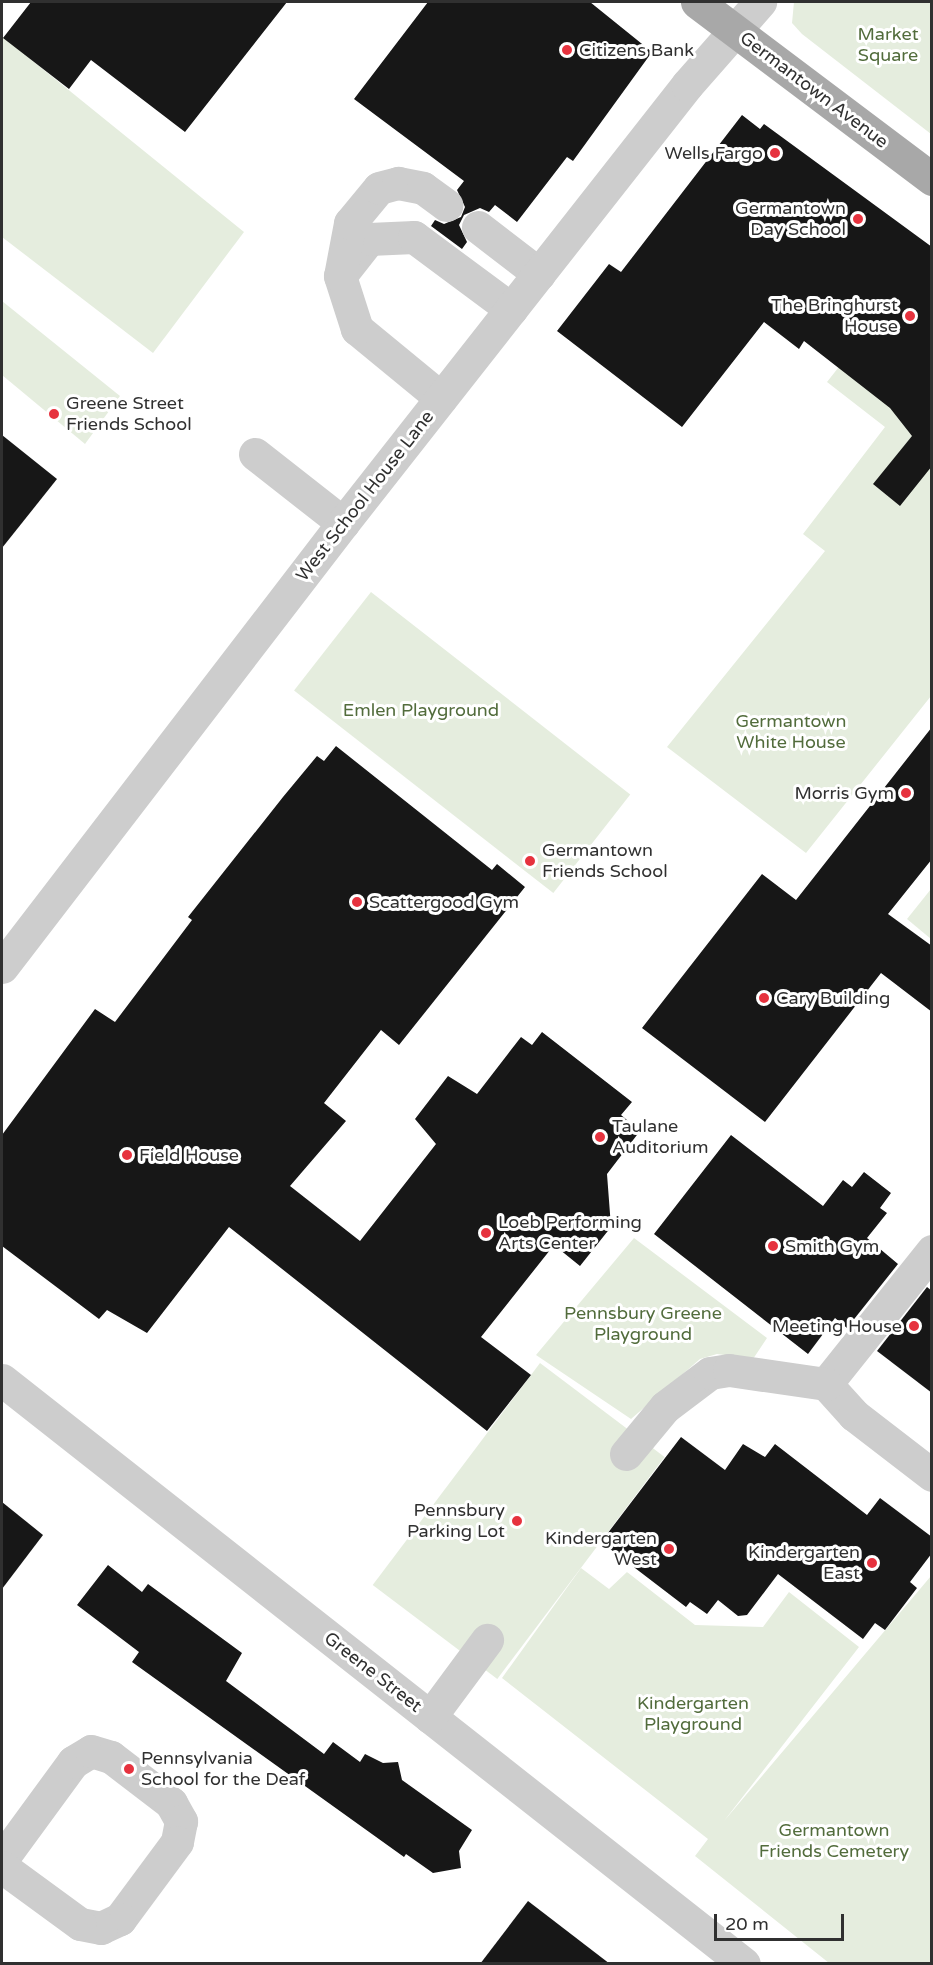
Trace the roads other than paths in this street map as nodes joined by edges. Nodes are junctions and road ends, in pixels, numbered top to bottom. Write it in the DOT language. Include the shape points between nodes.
graph roads {
  1 [pos="697,2"];
  2 [pos="760,2"];
  3 [pos="734,30"];
  4 [pos="932,179"];
  5 [pos="446,205"];
  6 [pos="478,227"];
  7 [pos="538,274"];
  8 [pos="340,276"];
  9 [pos="511,309"];
  10 [pos="441,398"];
  11 [pos="255,454"];
  12 [pos="343,523"];
  13 [pos="2,967"];
  14 [pos="932,1251"];
  15 [pos="2,1380"];
  16 [pos="826,1384"];
  17 [pos="626,1454"];
  18 [pos="932,1475"];
  19 [pos="487,1640"];
  20 [pos="430,1717"];
  21 [pos="2,1860"];
  22 [pos="2,1868"];
  23 [pos="744,1964"];
  1 -- 3 [label="main road, Germantown Avenue"];
  2 -- 3 [label="street, West School House Lane"];
  3 -- 4 [label="main road, Germantown Avenue"];
  3 -- 7 [label="street, West School House Lane"];
  5 -- 8 [label="street" via="423,188 398,183 380,188 350,223"];
  6 -- 7 [label="street"];
  7 -- 9 [label="street, West School House Lane"];
  8 -- 9 [label="street" via="369,239 414,237"];
  8 -- 10 [label="street" via="357,329"];
  9 -- 10 [label="street, West School House Lane"];
  10 -- 12 [label="street, West School House Lane"];
  11 -- 12 [label="street"];
  12 -- 13 [label="street, West School House Lane"];
  14 -- 16 [label="street"];
  15 -- 20 [label="street, Greene Street"];
  16 -- 17 [label="street" via="729,1370 710,1373 665,1407"];
  16 -- 18 [label="street" via="854,1415"];
  19 -- 20 [label="street"];
  20 -- 23 [label="street, Greene Street"];
  21 -- 22 [label="street" via="73,1762 92,1751 111,1757 171,1803 181,1821 177,1842 120,1919 101,1928 80,1924"];
}
